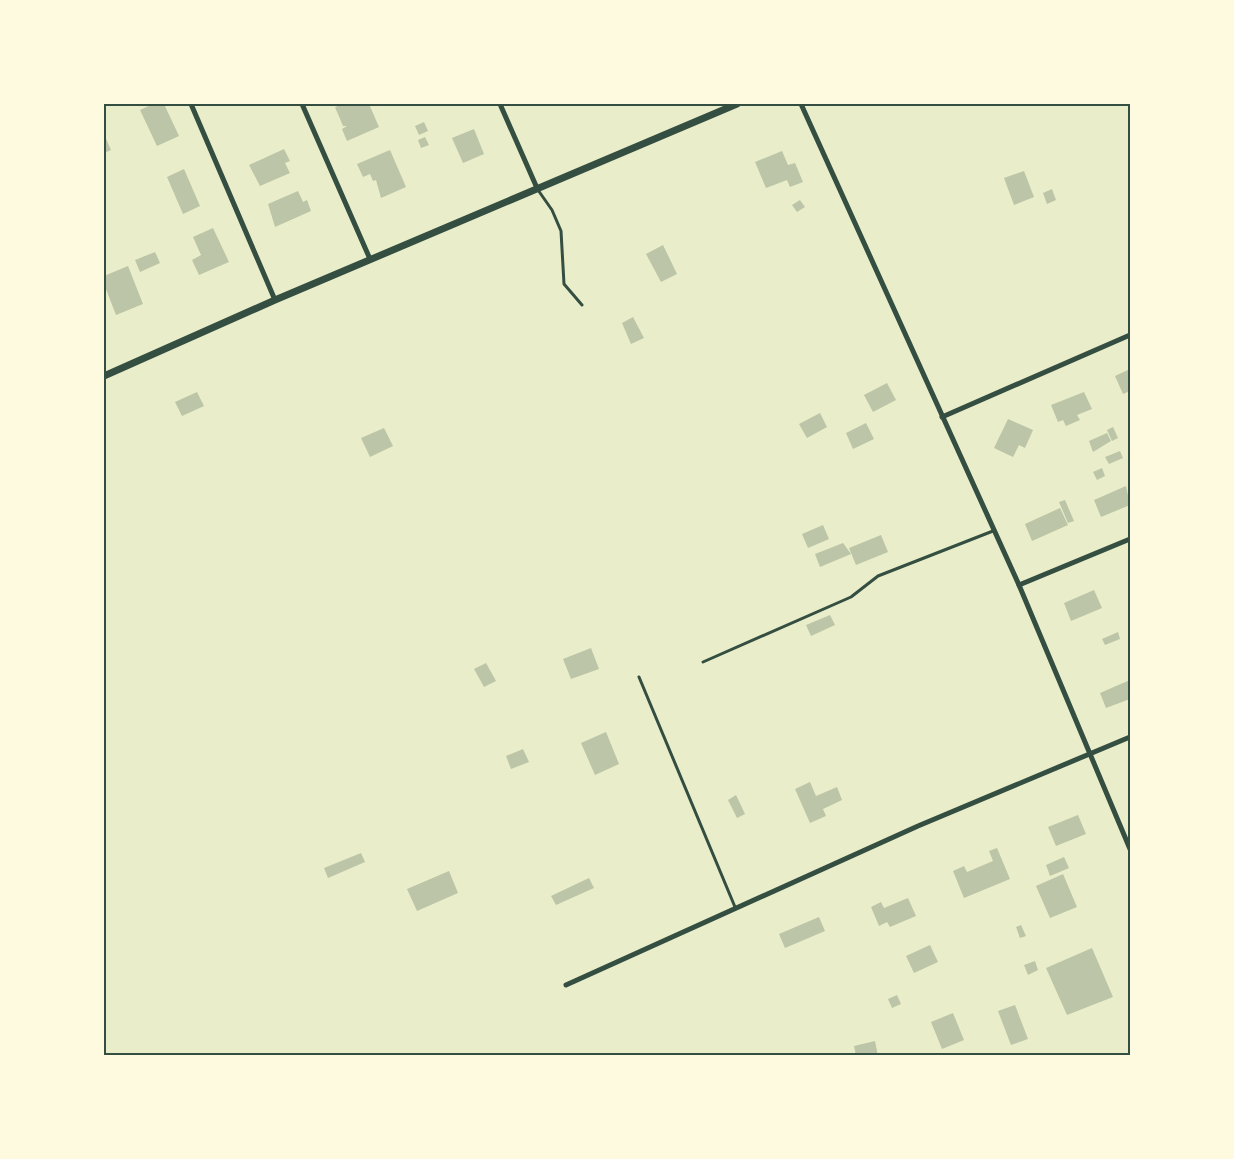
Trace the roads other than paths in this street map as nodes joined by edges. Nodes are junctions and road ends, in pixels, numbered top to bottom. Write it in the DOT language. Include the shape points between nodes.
graph roads {
  1 [pos="191,104"];
  2 [pos="302,104"];
  3 [pos="500,104"];
  4 [pos="737,104"];
  5 [pos="801,104"];
  6 [pos="537,188"];
  7 [pos="370,259"];
  8 [pos="275,300"];
  9 [pos="582,305"];
  10 [pos="1131,335"];
  11 [pos="104,372"];
  12 [pos="942,417"];
  13 [pos="994,531"];
  14 [pos="1131,539"];
  15 [pos="1019,585"];
  16 [pos="703,662"];
  17 [pos="639,677"];
  18 [pos="1131,737"];
  19 [pos="1089,754"];
  20 [pos="1131,849"];
  21 [pos="735,907"];
  22 [pos="566,985"];
  1 -- 8 [label="street"];
  2 -- 7 [label="street"];
  3 -- 6 [label="street"];
  4 -- 6 [label="street"];
  5 -- 12 [label="street"];
  6 -- 7 [label="street"];
  6 -- 9 [label="lane" via="561,231 564,284"];
  7 -- 8 [label="street"];
  8 -- 11 [label="street"];
  10 -- 12 [label="street"];
  12 -- 13 [label="street"];
  13 -- 15 [label="street"];
  13 -- 16 [label="lane" via="878,576 851,597"];
  14 -- 15 [label="street"];
  15 -- 19 [label="street"];
  17 -- 21 [label="lane"];
  18 -- 19 [label="street"];
  19 -- 20 [label="street"];
  19 -- 21 [label="street"];
  21 -- 22 [label="street"];
}
